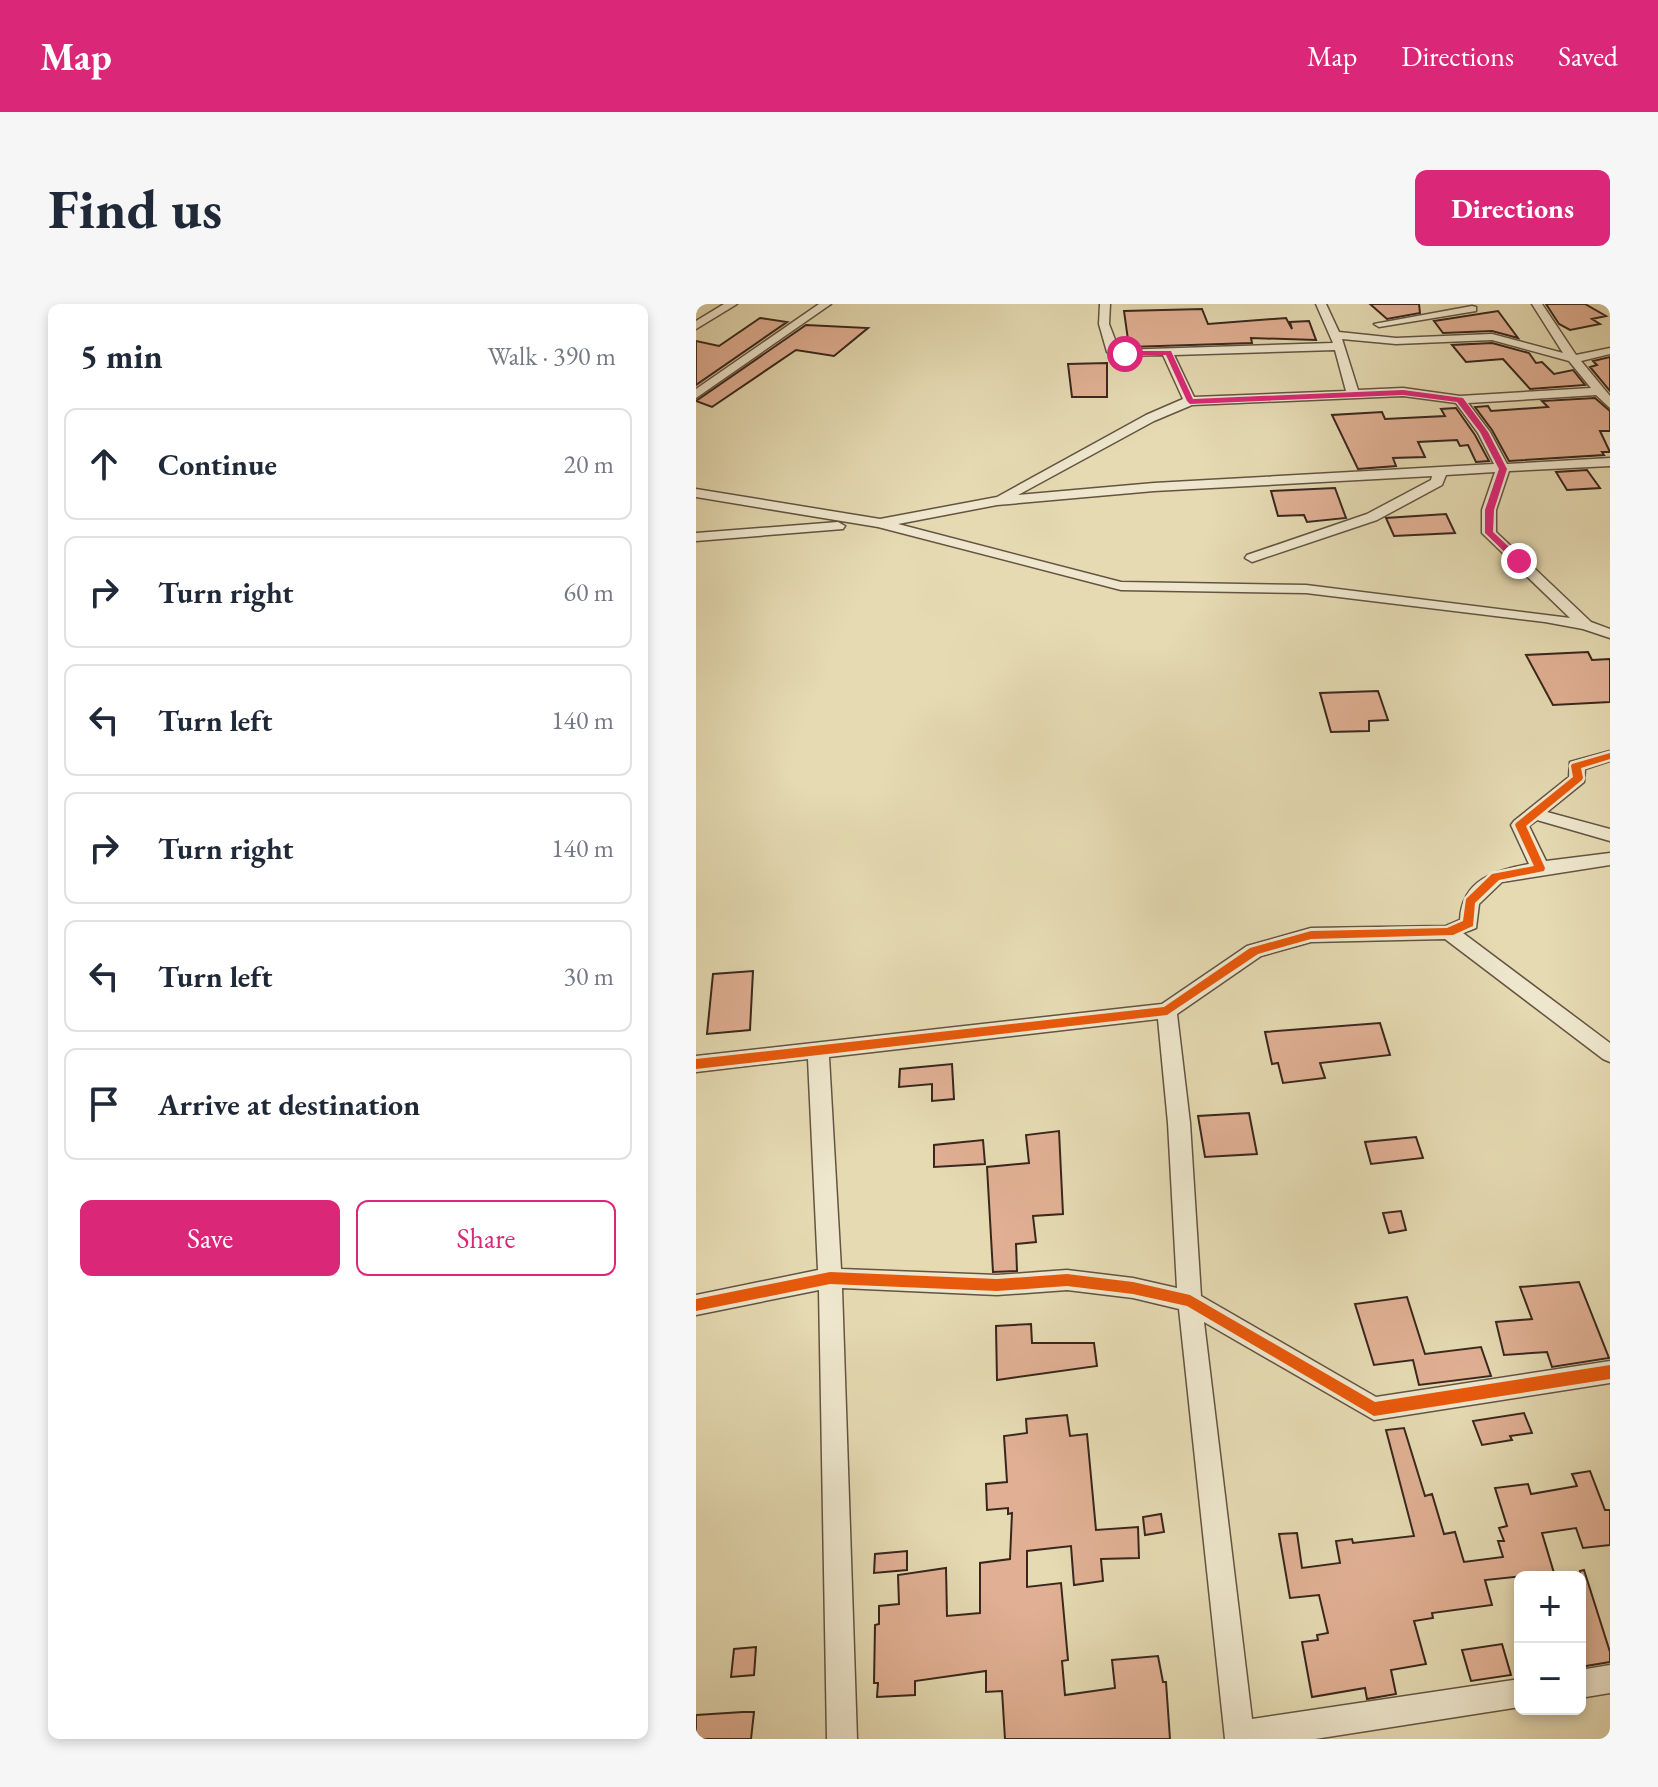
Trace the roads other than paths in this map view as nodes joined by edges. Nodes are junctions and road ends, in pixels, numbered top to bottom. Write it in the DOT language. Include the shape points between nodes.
graph roads {
  1 [pos="732,304"];
  2 [pos="826,304"];
  3 [pos="1105,304"];
  4 [pos="1321,304"];
  5 [pos="1537,304"];
  6 [pos="1480,319"];
  7 [pos="1379,324"];
  8 [pos="696,326"];
  9 [pos="1338,341"];
  10 [pos="1610,351"];
  11 [pos="1168,353"];
  12 [pos="1573,359"];
  13 [pos="1598,391"];
  14 [pos="1353,393"];
  15 [pos="696,394"];
  16 [pos="1460,400"];
  17 [pos="1190,401"];
  18 [pos="1610,404"];
  19 [pos="1610,462"];
  20 [pos="1503,469"];
  21 [pos="1440,472"];
  22 [pos="696,493"];
  23 [pos="997,501"];
  24 [pos="879,523"];
  25 [pos="696,537"];
  26 [pos="1252,558"];
  27 [pos="1586,625"];
  28 [pos="1610,634"];
  29 [pos="1610,756"];
  30 [pos="1535,814"];
  31 [pos="1610,835"];
  32 [pos="1610,859"];
  33 [pos="1540,868"];
  34 [pos="1449,932"];
  35 [pos="1167,1011"];
  36 [pos="818,1049"];
  37 [pos="1610,1054"];
  38 [pos="696,1064"];
  39 [pos="830,1278"];
  40 [pos="1190,1301"];
  41 [pos="696,1305"];
  42 [pos="1610,1372"];
  43 [pos="1610,1679"];
  44 [pos="1586,1683"];
  45 [pos="1514,1694"];
  46 [pos="1240,1737"];
  47 [pos="842,1739"];
  1 -- 8 [label="street"];
  2 -- 15 [label="street"];
  3 -- 11 [label="street" via="1111,350"];
  4 -- 9 [label="street"];
  5 -- 12 [label="street"];
  6 -- 7 [label="street"];
  6 -- 9 [label="street" via="1396,341"];
  6 -- 12 [label="street"];
  9 -- 11 [label="street"];
  9 -- 14 [label="street"];
  10 -- 12 [label="street"];
  11 -- 17 [label="street"];
  12 -- 13 [label="street"];
  13 -- 16 [label="street"];
  13 -- 18 [label="street"];
  14 -- 16 [label="street" via="1403,392"];
  14 -- 17 [label="street"];
  16 -- 20 [label="street"];
  17 -- 23 [label="street"];
  19 -- 20 [label="street"];
  20 -- 21 [label="street"];
  20 -- 27 [label="street" via="1489,510 1489,533"];
  21 -- 23 [label="street"];
  21 -- 26 [label="street" via="1437,482 1372,517"];
  22 -- 24 [label="street"];
  23 -- 24 [label="street"];
  24 -- 25 [label="street"];
  24 -- 27 [label="street" via="1136,588 1306,589"];
  27 -- 28 [label="street"];
  29 -- 30 [label="street" via="1576,766 1578,778"];
  30 -- 31 [label="street"];
  30 -- 33 [label="street" via="1520,825"];
  32 -- 33 [label="street"];
  33 -- 34 [label="street" via="1496,877 1470,902 1469,923"];
  34 -- 35 [label="street" via="1311,935 1254,951"];
  34 -- 37 [label="street"];
  35 -- 36 [label="street"];
  35 -- 40 [label="street"];
  36 -- 38 [label="street"];
  36 -- 39 [label="street"];
  39 -- 40 [label="street" via="997,1285 1067,1280"];
  39 -- 41 [label="street"];
  39 -- 47 [label="street"];
  40 -- 42 [label="street" via="1374,1409"];
  40 -- 46 [label="street"];
  43 -- 44 [label="street"];
  45 -- 46 [label="street"];
}
